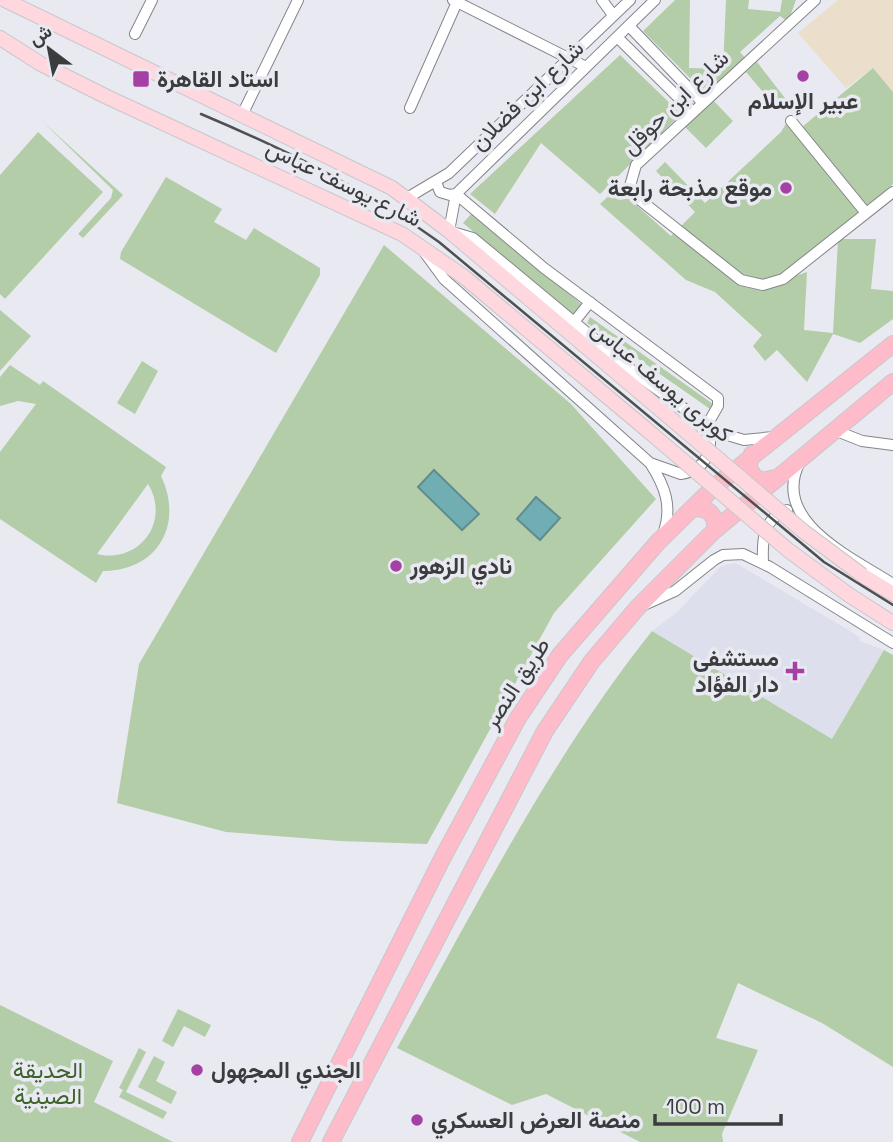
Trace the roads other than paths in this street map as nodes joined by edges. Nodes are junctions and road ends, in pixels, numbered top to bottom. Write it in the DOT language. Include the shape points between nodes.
graph roads {
  1 [pos="5,0"];
  2 [pos="152,0"];
  3 [pos="298,0"];
  4 [pos="602,0"];
  5 [pos="630,0"];
  6 [pos="655,0"];
  7 [pos="815,0"];
  8 [pos="455,1"];
  9 [pos="613,15"];
  10 [pos="629,26"];
  11 [pos="135,34"];
  12 [pos="617,37"];
  13 [pos="0,38"];
  14 [pos="570,57"];
  15 [pos="586,67"];
  16 [pos="703,103"];
  17 [pos="410,108"];
  18 [pos="693,113"];
  19 [pos="242,116"];
  20 [pos="792,121"];
  21 [pos="436,183"];
  22 [pos="893,192"];
  23 [pos="456,194"];
  24 [pos="407,198"];
  25 [pos="866,214"];
  26 [pos="449,231"];
  27 [pos="421,246"];
  28 [pos="590,302"];
  29 [pos="574,322"];
  30 [pos="893,344"];
  31 [pos="893,382"];
  32 [pos="707,425"];
  33 [pos="834,430"];
  34 [pos="773,436"];
  35 [pos="893,445"];
  36 [pos="810,450"];
  37 [pos="752,454"];
  38 [pos="650,463"];
  39 [pos="775,478"];
  40 [pos="797,508"];
  41 [pos="690,510"];
  42 [pos="715,530"];
  43 [pos="658,542"];
  44 [pos="763,562"];
  45 [pos="893,584"];
  46 [pos="893,594"];
  47 [pos="638,607"];
  48 [pos="893,623"];
  49 [pos="893,643"];
  50 [pos="300,1142"];
  51 [pos="331,1142"];
  1 -- 19 [label="main road, شارع يوسف عباس"];
  2 -- 11 [label="street"];
  3 -- 19 [label="street"];
  4 -- 9 [label="street"];
  5 -- 9 [label="street, شارع ابن فضلان"];
  6 -- 10 [label="street, شارع ابن فضلان"];
  7 -- 16 [label="street, شارع ابن حوقل"];
  8 -- 14 [label="street"];
  8 -- 17 [label="street"];
  9 -- 14 [label="street, شارع ابن فضلان"];
  10 -- 12 [label="street, شارع ابن فضلان"];
  10 -- 16 [label="street"];
  12 -- 15 [label="street, شارع ابن فضلان"];
  12 -- 18 [label="street"];
  13 -- 27 [label="main road, شارع يوسف عباس" via="94,91 379,222"];
  14 -- 15 [label="street"];
  14 -- 21 [label="street, شارع ابن فضلان"];
  15 -- 23 [label="street, شارع ابن فضلان"];
  16 -- 18 [label="street, شارع ابن حوقل"];
  18 -- 25 [label="street, شارع ابن حوقل" via="636,165 630,186 640,200 741,281 773,284"];
  19 -- 24 [label="main road, شارع يوسف عباس"];
  20 -- 25 [label="street"];
  21 -- 23 [label="street" via="443,194"];
  21 -- 24 [label="street, شارع ابن فضلان"];
  22 -- 25 [label="street, شارع ابن حوقل"];
  23 -- 26 [label="street"];
  23 -- 28 [label="street"];
  24 -- 26 [label="main road, كوبرى يوسف عباس"];
  26 -- 29 [label="street, شارع يوسف عباس" via="473,238"];
  26 -- 46 [label="main road, كوبرى يوسف عباس, bridge" via="794,524"];
  27 -- 38 [label="street, شارع يوسف عباس" via="444,279"];
  27 -- 48 [label="main road, كوبرى يوسف عباس, bridge" via="463,276 779,542"];
  28 -- 29 [label="street"];
  28 -- 32 [label="street" via="718,398 719,407"];
  29 -- 32 [label="street, شارع يوسف عباس"];
  30 -- 34 [label="highway, طريق النصر"];
  31 -- 33 [label="highway"];
  32 -- 34 [label="street, شارع يوسف عباس" via="730,437 752,440"];
  32 -- 38 [label="street" via="711,448 698,468 681,474"];
  33 -- 35 [label="street" via="862,441"];
  33 -- 36 [label="highway"];
  34 -- 37 [label="highway, طريق النصر"];
  36 -- 39 [label="highway"];
  36 -- 40 [label="street" via="794,476"];
  37 -- 39 [label="highway" via="749,467 755,478"];
  37 -- 41 [label="highway, طريق النصر"];
  38 -- 43 [label="street, شارع يوسف عباس" via="668,503"];
  39 -- 42 [label="highway"];
  40 -- 44 [label="street" via="784,511 768,524"];
  40 -- 45 [label="street" via="828,541"];
  41 -- 42 [label="highway" via="709,511"];
  41 -- 43 [label="highway, طريق النصر"];
  42 -- 47 [label="highway"];
  43 -- 50 [label="highway, طريق النصر" via="575,635 518,718"];
  44 -- 47 [label="street" via="743,554 723,555 675,591"];
  44 -- 49 [label="street"];
  47 -- 51 [label="highway" via="592,661 545,731"];
}
